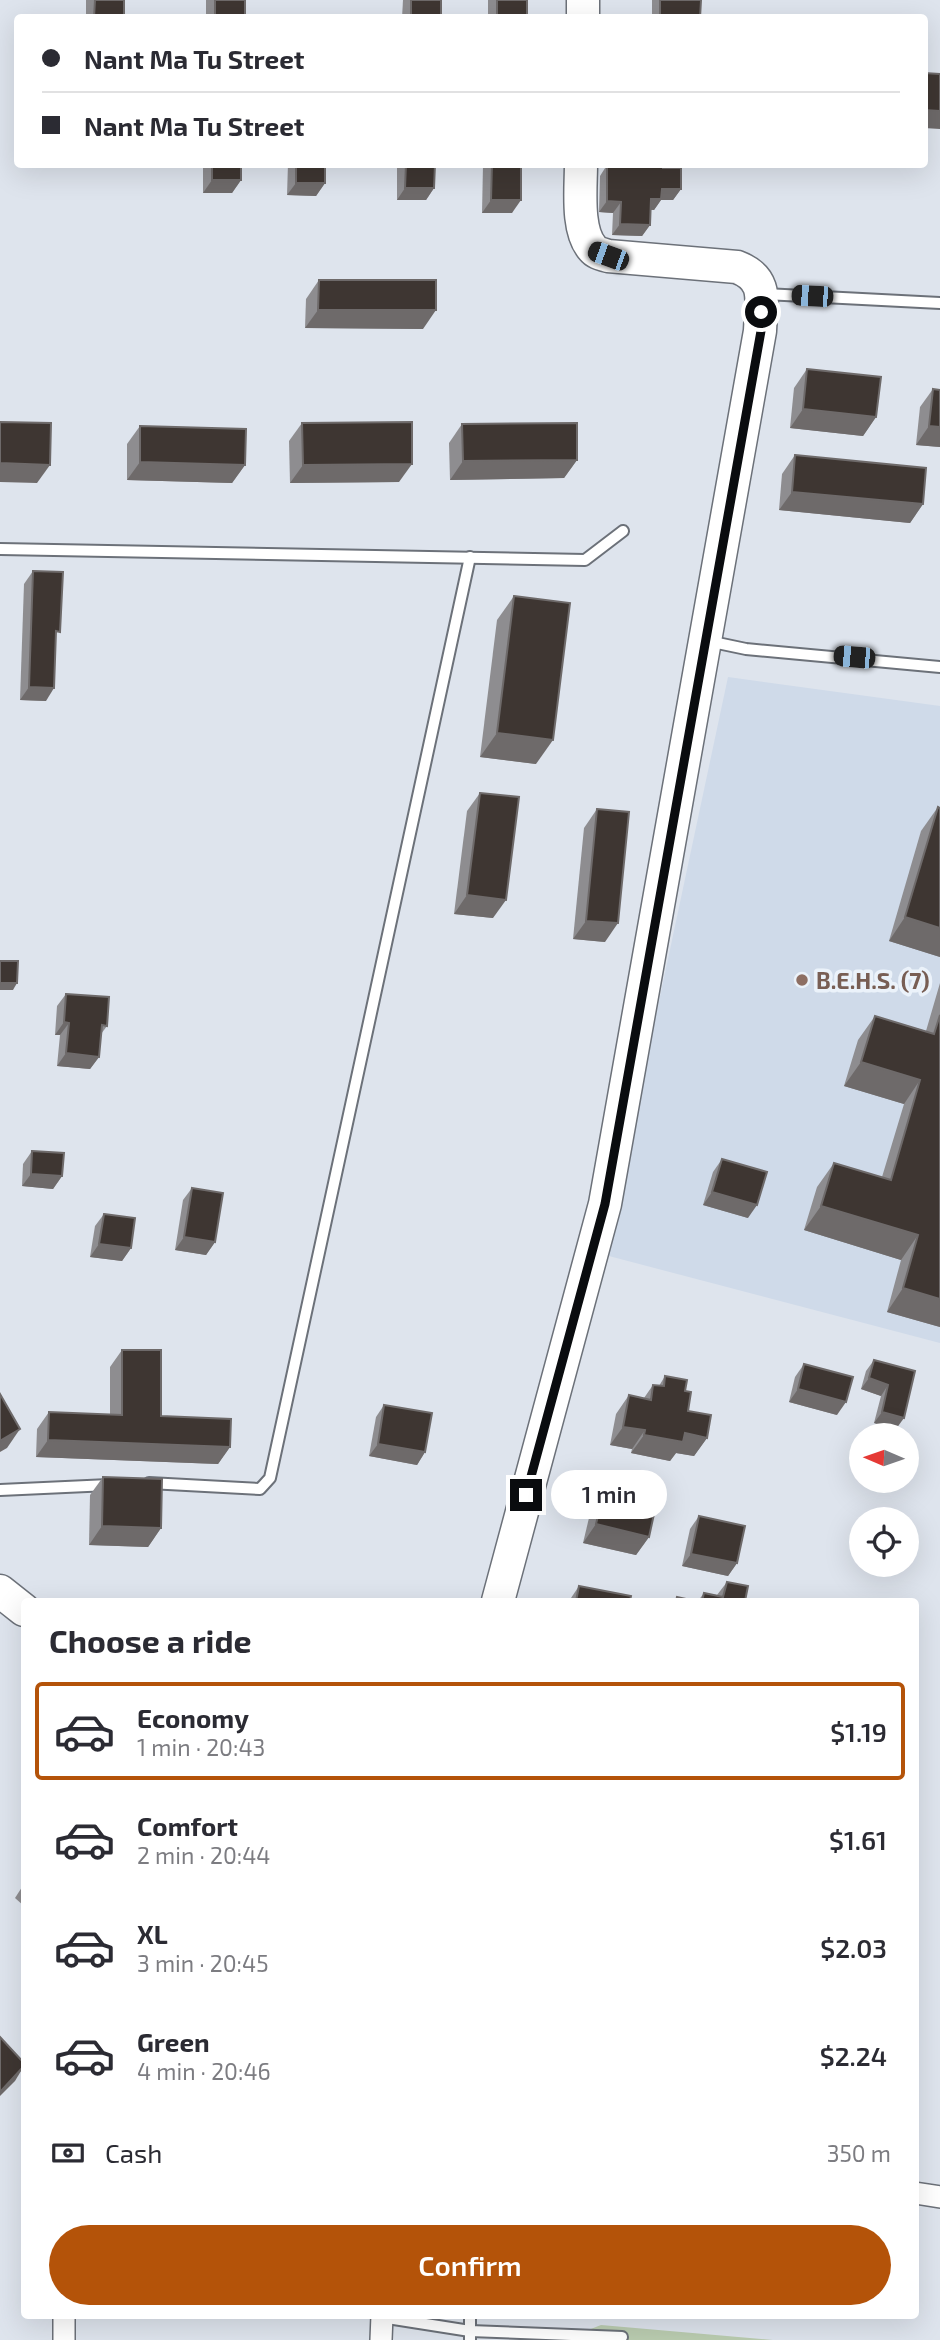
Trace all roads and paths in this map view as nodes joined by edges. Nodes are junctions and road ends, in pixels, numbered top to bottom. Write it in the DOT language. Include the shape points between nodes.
graph roads {
  1 [pos="581,168"];
  2 [pos="761,294"];
  3 [pos="940,303"];
  4 [pos="623,531"];
  5 [pos="0,549"];
  6 [pos="470,557"];
  7 [pos="705,641"];
  8 [pos="940,667"];
  9 [pos="120,1484"];
  10 [pos="133,1484"];
  11 [pos="0,1490"];
  12 [pos="0,1591"];
  13 [pos="499,1598"];
  14 [pos="21,1608"];
  15 [pos="919,2194"];
  16 [pos="940,2197"];
  17 [pos="64,2319"];
  18 [pos="382,2319"];
  19 [pos="396,2319"];
  20 [pos="470,2335"];
  21 [pos="622,2337"];
  22 [pos="64,2340"];
  23 [pos="381,2340"];
  1 -- 2 [label="street" via="582,225 594,251 737,267 757,279"];
  2 -- 3 [label="lane"];
  2 -- 7 [label="street" via="761,331"];
  4 -- 6 [label="lane" via="585,559"];
  5 -- 6 [label="lane"];
  6 -- 10 [label="lane" via="270,1478 260,1489"];
  7 -- 8 [label="lane"];
  7 -- 13 [label="street" via="605,1204"];
  9 -- 11 [label="lane"];
  12 -- 14 [label="street"];
  15 -- 16 [label="street"];
  17 -- 22 [label="street"];
  18 -- 23 [label="street"];
  19 -- 20 [label="lane"];
  20 -- 21 [label="lane"];
}
